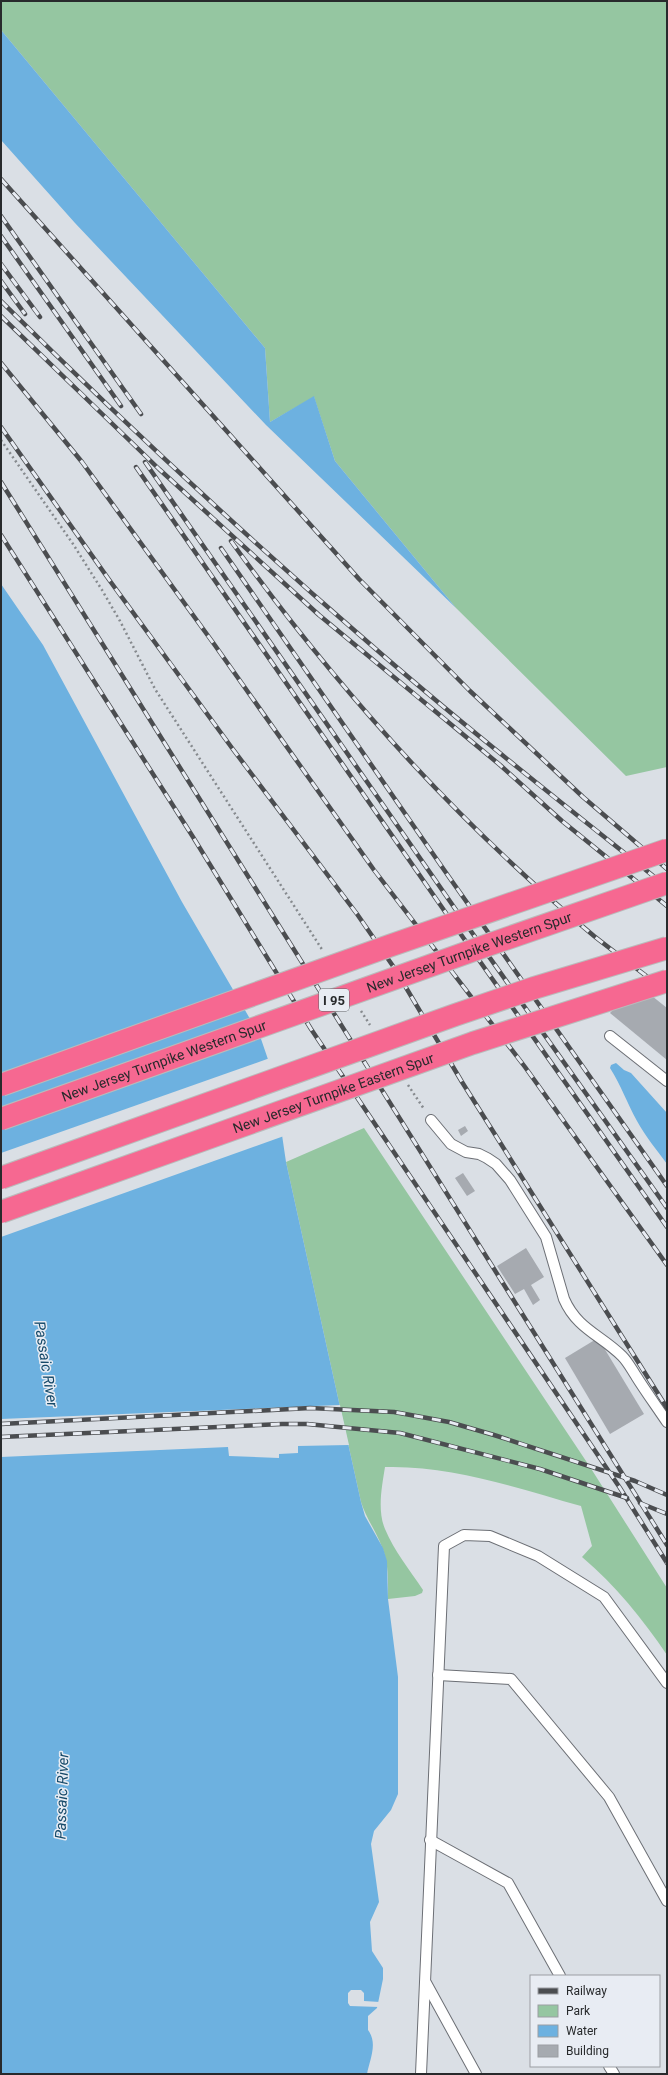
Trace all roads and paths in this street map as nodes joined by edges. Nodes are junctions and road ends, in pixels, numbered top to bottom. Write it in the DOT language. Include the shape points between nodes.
graph roads {
  1 [pos="1,440"];
  2 [pos="667,850"];
  3 [pos="667,883"];
  4 [pos="667,948"];
  5 [pos="325,954"];
  6 [pos="667,981"];
  7 [pos="359,1007"];
  8 [pos="371,1027"];
  9 [pos="610,1036"];
  10 [pos="405,1080"];
  11 [pos="667,1081"];
  12 [pos="1,1085"];
  13 [pos="1,1119"];
  14 [pos="431,1120"];
  15 [pos="1,1178"];
  16 [pos="1,1212"];
  17 [pos="667,1422"];
  18 [pos="438,1676"];
  19 [pos="667,1683"];
  20 [pos="430,1840"];
  21 [pos="667,1901"];
  22 [pos="559,1975"];
  23 [pos="426,1983"];
  24 [pos="421,2074"];
  25 [pos="476,2074"];
  1 -- 5 [label="path" via="102,590 155,689"];
  2 -- 12 [label="highway, I 95, bridge"];
  3 -- 13 [label="highway, New Jersey Turnpike Western Spur / I 95, bridge"];
  4 -- 15 [label="highway, bridge" via="455,1015"];
  6 -- 16 [label="highway, New Jersey Turnpike Eastern Spur, bridge" via="480,1040"];
  7 -- 8 [label="path"];
  9 -- 11 [label="lane"];
  10 -- 14 [label="path"];
  14 -- 17 [label="lane" via="451,1144 466,1152 487,1158 504,1171 546,1237 568,1309 575,1319 623,1357"];
  18 -- 19 [label="lane" via="444,1546 464,1535 490,1536 538,1556 604,1597"];
  18 -- 20 [label="lane"];
  18 -- 21 [label="lane" via="511,1680 609,1797"];
  20 -- 22 [label="lane" via="508,1883"];
  20 -- 23 [label="lane"];
  23 -- 24 [label="lane"];
  23 -- 25 [label="lane"];
}
